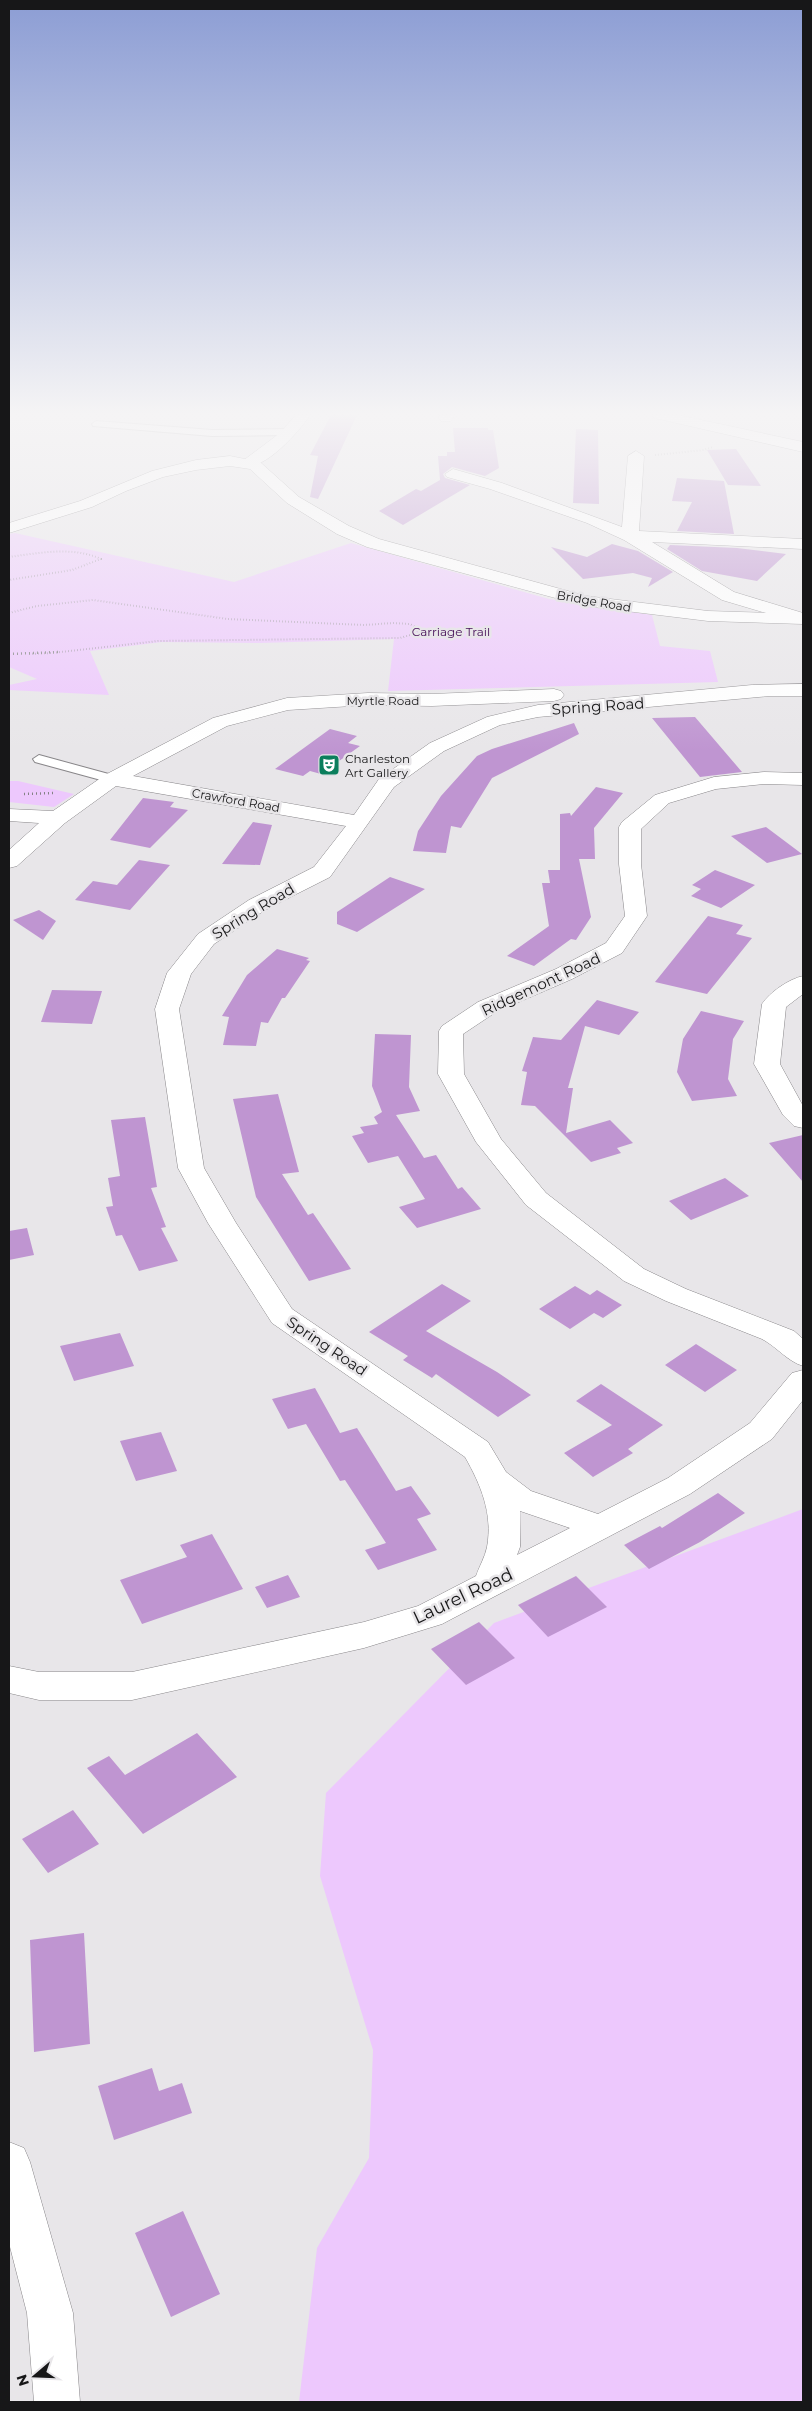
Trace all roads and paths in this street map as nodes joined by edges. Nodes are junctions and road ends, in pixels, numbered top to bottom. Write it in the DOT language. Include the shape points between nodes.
graph roads {
  1 [pos="339,528"];
  2 [pos="609,528"];
  3 [pos="631,528"];
  4 [pos="630,536"];
  5 [pos="803,544"];
  6 [pos="9,557"];
  7 [pos="9,580"];
  8 [pos="9,613"];
  9 [pos="803,619"];
  10 [pos="9,654"];
  11 [pos="803,690"];
  12 [pos="769,691"];
  13 [pos="39,759"];
  14 [pos="72,768"];
  15 [pos="112,779"];
  16 [pos="803,779"];
  17 [pos="20,794"];
  18 [pos="9,815"];
  19 [pos="57,818"];
  20 [pos="360,822"];
  21 [pos="9,861"];
  22 [pos="803,982"];
  23 [pos="803,1120"];
  24 [pos="750,1323"];
  25 [pos="803,1329"];
  26 [pos="803,1356"];
  27 [pos="803,1380"];
  28 [pos="494,1480"];
  29 [pos="601,1527"];
  30 [pos="489,1586"];
  31 [pos="9,1680"];
  32 [pos="9,2162"];
  33 [pos="57,2402"];
  1 -- 9 [label="street, Bridge Road" via="381,546 585,601 708,616"];
  2 -- 4 [label="street"];
  3 -- 4 [label="street"];
  4 -- 5 [label="street"];
  4 -- 9 [label="street" via="728,596"];
  6 -- 7 [label="path" via="76,553 96,555 101,559 84,566"];
  8 -- 10 [label="path" via="37,606 93,600 228,619 364,625 393,622 419,629 417,633 400,638 158,641 52,653"];
  11 -- 12 [label="street, Myrtle Road"];
  12 -- 15 [label="street, Myrtle Road" via="368,699 288,704 220,722"];
  12 -- 20 [label="street, Spring Road" via="538,710 494,721 437,747 386,783"];
  13 -- 14 [label="lane"];
  14 -- 15 [label="lane"];
  14 -- 17 [label="path" via="66,787 60,791"];
  15 -- 19 [label="street, Myrtle Road"];
  15 -- 20 [label="street, Crawford Road"];
  16 -- 24 [label="street, Ridgemont Road" via="764,778 714,784 662,800 630,827 636,916 614,948 564,974 487,1007 450,1031 451,1074 489,1142 536,1199 634,1275"];
  18 -- 19 [label="street"];
  19 -- 21 [label="street, Myrtle Road"];
  20 -- 28 [label="street, Spring Road" via="322,872 258,905 206,939 179,973 167,1009 191,1168 282,1316 477,1450"];
  22 -- 23 [label="street" via="774,1004 767,1064 792,1109"];
  24 -- 25 [label="street, Ridgemont Road"];
  24 -- 26 [label="street, Ridgemont Road" via="784,1338"];
  27 -- 29 [label="street, Laurel Road" via="761,1431 679,1486"];
  28 -- 29 [label="street, Spring Road" via="520,1499"];
  28 -- 30 [label="street, Spring Road" via="504,1509 503,1547"];
  29 -- 30 [label="street, Laurel Road"];
  30 -- 31 [label="street, Laurel Road" via="430,1615 364,1635 132,1686 39,1686"];
  32 -- 33 [label="street" via="50,2314"];
}
